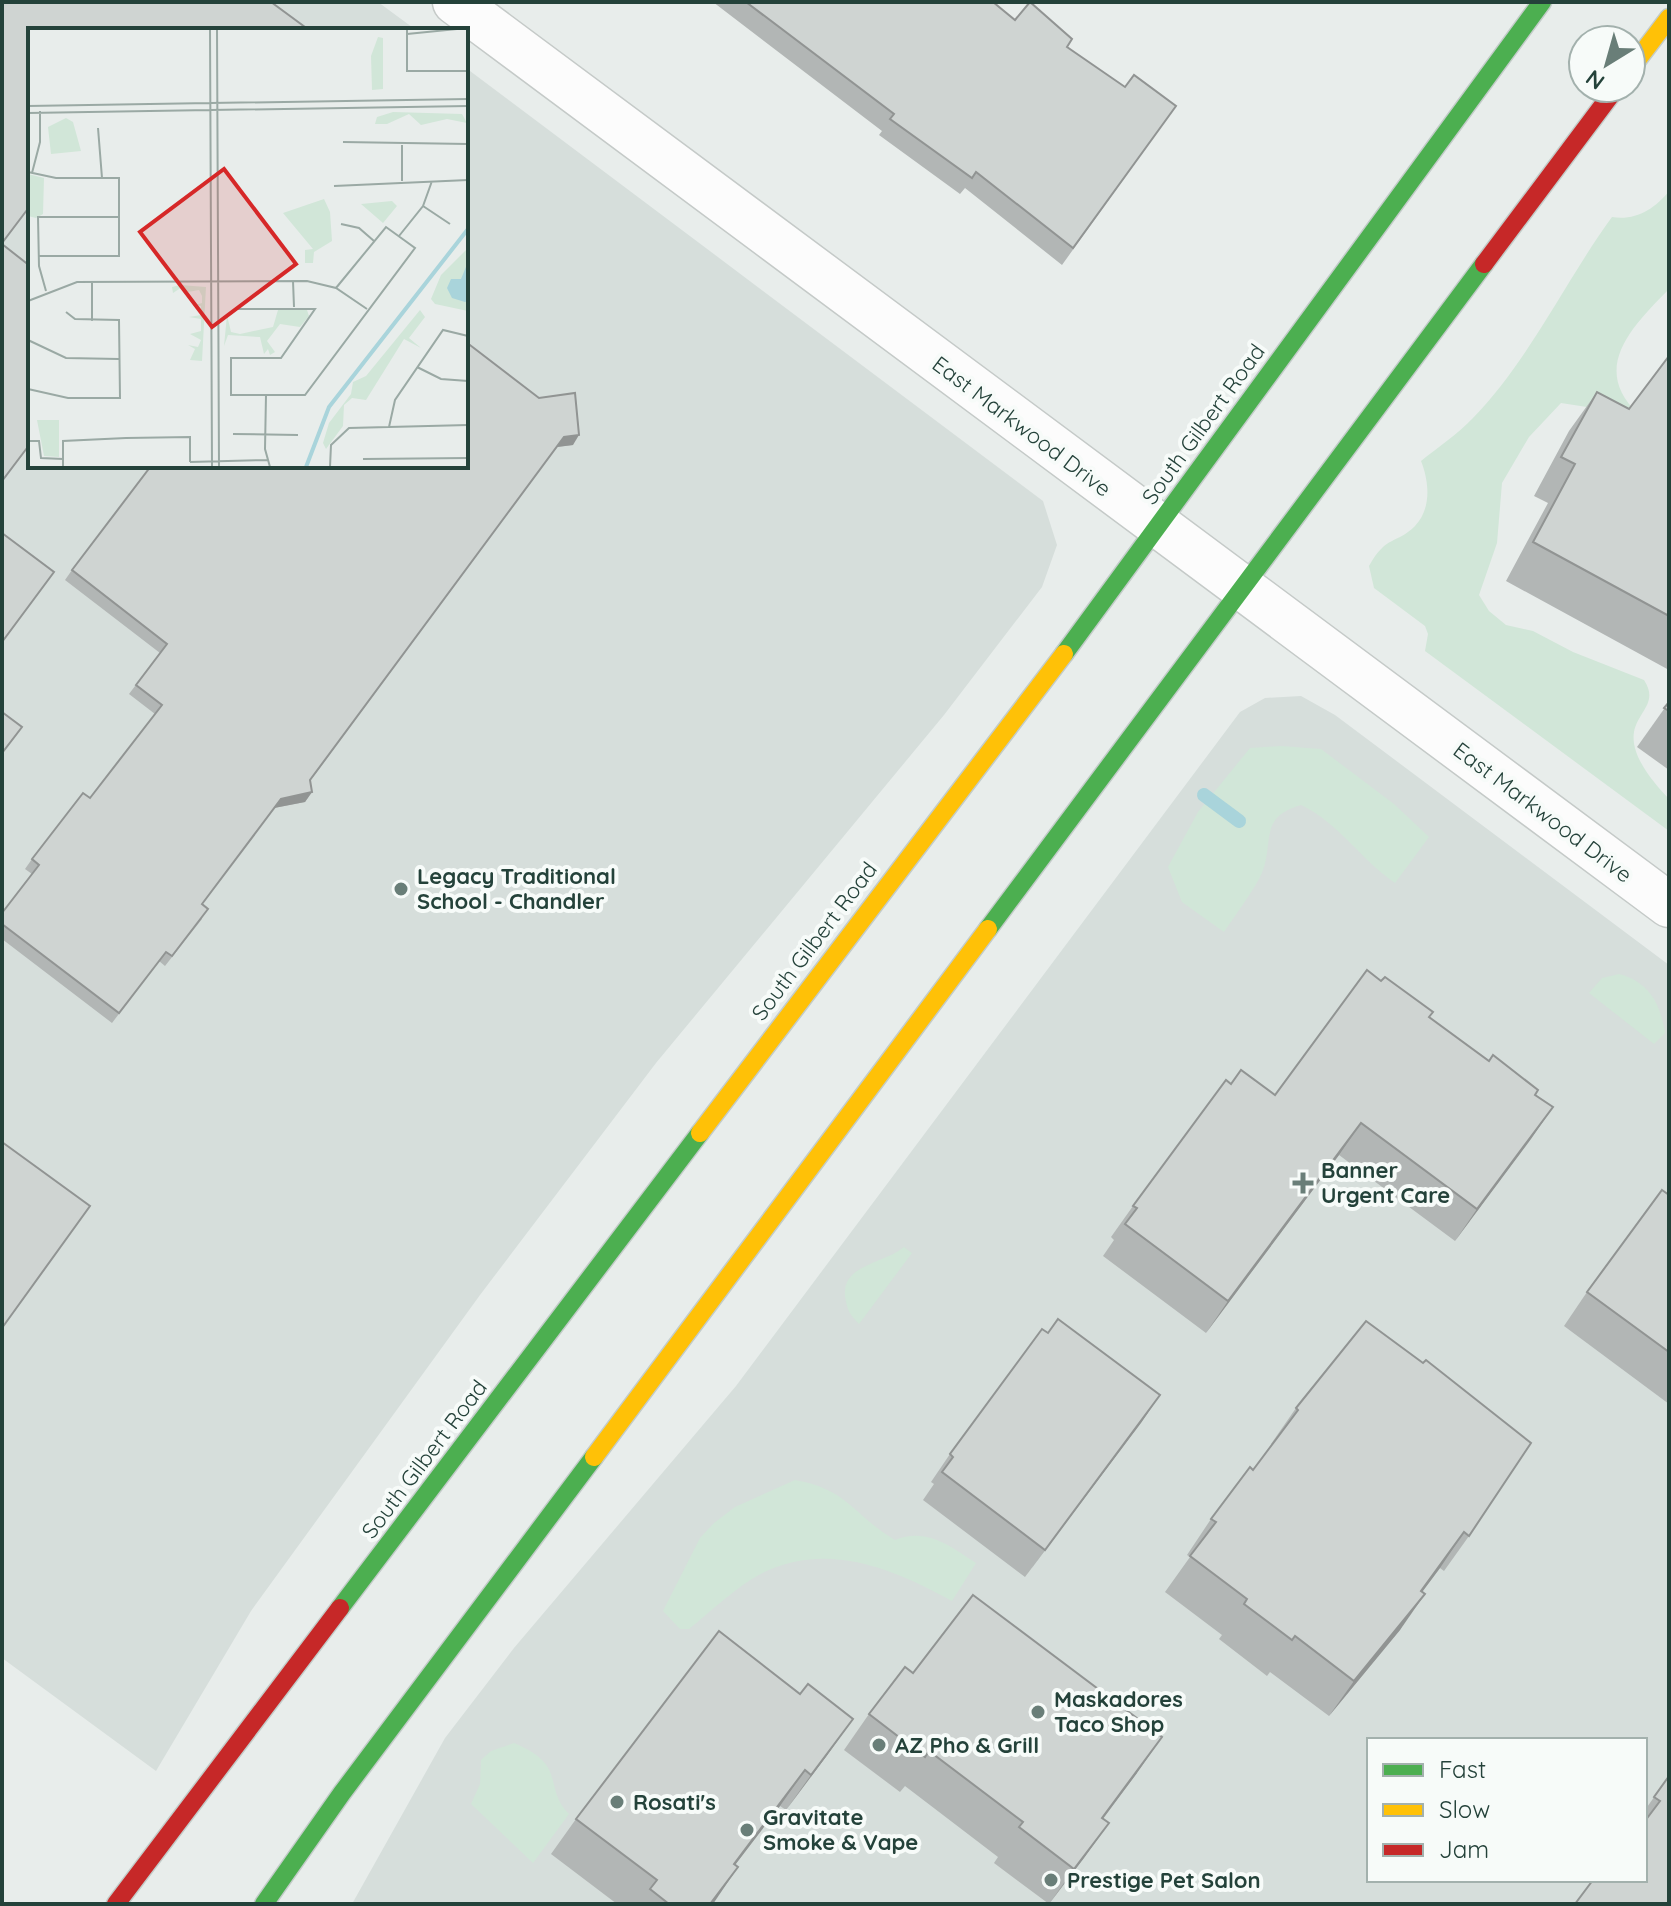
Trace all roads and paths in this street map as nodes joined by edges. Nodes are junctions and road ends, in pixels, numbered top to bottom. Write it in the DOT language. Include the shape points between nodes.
graph roads {
  1 [pos="455,2"];
  2 [pos="1542,2"];
  3 [pos="1669,18"];
  4 [pos="1647,47"];
  5 [pos="1604,104"];
  6 [pos="1159,528"];
  7 [pos="1240,587"];
  8 [pos="1669,905"];
  9 [pos="116,1904"];
  10 [pos="264,1904"];
  1 -- 6 [label="street, East Markwood Drive"];
  2 -- 6 [label="main road, South Gilbert Road"];
  3 -- 4 [label="main road"];
  5 -- 7 [label="main road"];
  6 -- 7 [label="street, East Markwood Drive"];
  6 -- 9 [label="main road, South Gilbert Road"];
  7 -- 8 [label="street, East Markwood Drive"];
  7 -- 10 [label="main road"];
}
